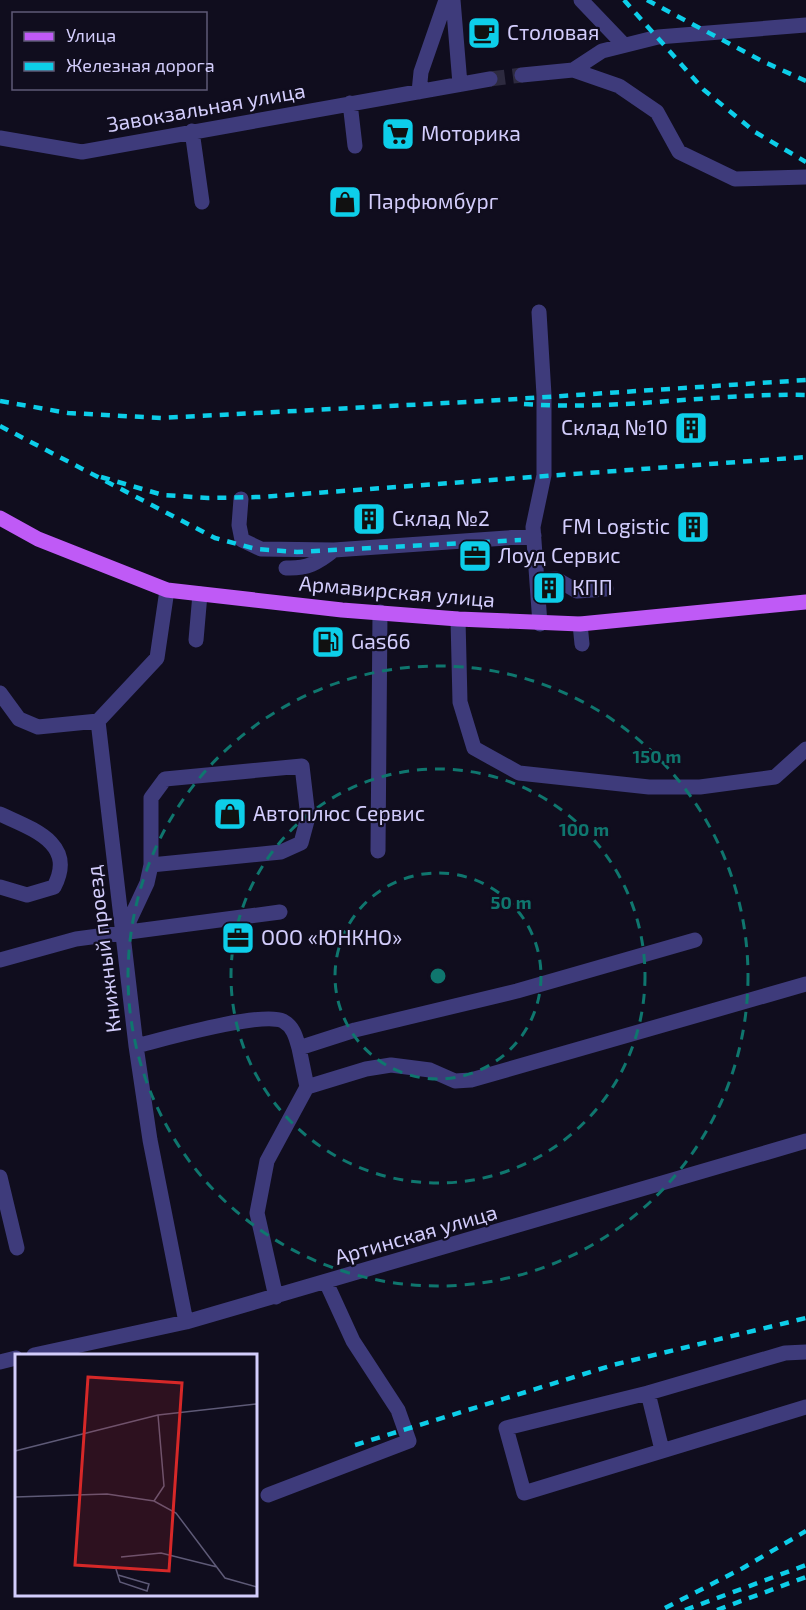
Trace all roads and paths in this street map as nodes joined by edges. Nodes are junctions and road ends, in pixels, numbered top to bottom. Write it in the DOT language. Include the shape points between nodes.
graph roads {
  1 [pos="446,0"];
  2 [pos="453,0"];
  3 [pos="581,0"];
  4 [pos="806,25"];
  5 [pos="624,45"];
  6 [pos="573,70"];
  7 [pos="522,75"];
  8 [pos="490,79"];
  9 [pos="460,84"];
  10 [pos="419,92"];
  11 [pos="350,104"];
  12 [pos="192,130"];
  13 [pos="0,138"];
  14 [pos="355,146"];
  15 [pos="806,177"];
  16 [pos="202,202"];
  17 [pos="539,312"];
  18 [pos="241,499"];
  19 [pos="0,518"];
  20 [pos="534,536"];
  21 [pos="334,550"];
  22 [pos="286,568"];
  23 [pos="538,580"];
  24 [pos="606,589"];
  25 [pos="167,590"];
  26 [pos="200,594"];
  27 [pos="806,602"];
  28 [pos="380,612"];
  29 [pos="458,619"];
  30 [pos="540,624"];
  31 [pos="580,624"];
  32 [pos="196,640"];
  33 [pos="582,644"];
  34 [pos="0,693"];
  35 [pos="98,721"];
  36 [pos="806,749"];
  37 [pos="0,814"];
  38 [pos="378,851"];
  39 [pos="151,865"];
  40 [pos="0,887"];
  41 [pos="280,912"];
  42 [pos="123,932"];
  43 [pos="695,940"];
  44 [pos="0,960"];
  45 [pos="806,984"];
  46 [pos="136,1046"];
  47 [pos="299,1048"];
  48 [pos="307,1087"];
  49 [pos="806,1141"];
  50 [pos="0,1177"];
  51 [pos="17,1248"];
  52 [pos="326,1282"];
  53 [pos="276,1297"];
  54 [pos="186,1322"];
  55 [pos="102,1348"];
  56 [pos="806,1352"];
  57 [pos="43,1354"];
  58 [pos="15,1358"];
  59 [pos="0,1362"];
  60 [pos="648,1393"];
  61 [pos="806,1407"];
  62 [pos="662,1450"];
  63 [pos="268,1495"];
  1 -- 10 [label="street" via="421,72"];
  2 -- 9 [label="street"];
  3 -- 5 [label="street"];
  4 -- 5 [label="street" via="658,37"];
  5 -- 6 [label="street" via="602,51"];
  6 -- 7 [label="street"];
  6 -- 15 [label="street" via="619,86 657,112 679,152 735,179"];
  8 -- 9 [label="street, Завокзальная улица"];
  9 -- 10 [label="street, Завокзальная улица"];
  10 -- 11 [label="street, Завокзальная улица"];
  11 -- 12 [label="street, Завокзальная улица"];
  11 -- 14 [label="street"];
  12 -- 13 [label="street, Завокзальная улица" via="82,153"];
  12 -- 16 [label="street"];
  17 -- 20 [label="street" via="544,475"];
  18 -- 21 [label="street" via="246,525 242,540 261,549"];
  19 -- 25 [label="main road, Армавирская улица" via="38,539"];
  20 -- 21 [label="street"];
  20 -- 23 [label="street"];
  21 -- 22 [label="street" via="318,563"];
  23 -- 24 [label="street" via="556,579 577,591"];
  23 -- 30 [label="street"];
  25 -- 26 [label="main road, Армавирская улица"];
  25 -- 35 [label="street" via="157,657"];
  26 -- 28 [label="main road, Армавирская улица"];
  26 -- 32 [label="street"];
  27 -- 31 [label="main road, Армавирская улица"];
  28 -- 29 [label="main road, Армавирская улица"];
  28 -- 38 [label="street"];
  29 -- 30 [label="main road, Армавирская улица"];
  29 -- 36 [label="street" via="460,702 474,748 519,773 650,787 700,787 775,777"];
  30 -- 31 [label="main road, Армавирская улица"];
  31 -- 33 [label="street"];
  34 -- 35 [label="street" via="19,719 38,727"];
  35 -- 42 [label="street, Книжный проезд"];
  37 -- 40 [label="street" via="41,834 58,850 62,863 54,887 27,895"];
  39 -- 39 [label="street" via="281,852 301,843 308,817 302,766 165,779 152,798"];
  39 -- 42 [label="street" via="147,883"];
  41 -- 42 [label="street"];
  42 -- 44 [label="street" via="76,939"];
  42 -- 46 [label="street, Книжный проезд"];
  43 -- 47 [label="street"];
  45 -- 48 [label="street" via="471,1080 455,1081 430,1070 391,1065"];
  46 -- 47 [label="street" via="258,1019 282,1020 293,1029"];
  46 -- 54 [label="street, Книжный проезд"];
  47 -- 48 [label="street"];
  48 -- 53 [label="street" via="267,1161 257,1213"];
  49 -- 52 [label="street, Артинская улица"];
  50 -- 51 [label="street"];
  52 -- 53 [label="street, Артинская улица"];
  52 -- 63 [label="street" via="353,1341 398,1410 409,1442"];
  53 -- 54 [label="street, Артинская улица"];
  54 -- 55 [label="street, Артинская улица"];
  55 -- 57 [label="street, Артинская улица"];
  56 -- 60 [label="street" via="785,1353"];
  58 -- 59 [label="street"];
  60 -- 62 [label="street"];
  60 -- 62 [label="street" via="506,1428 524,1493"];
  61 -- 62 [label="street"];
}
